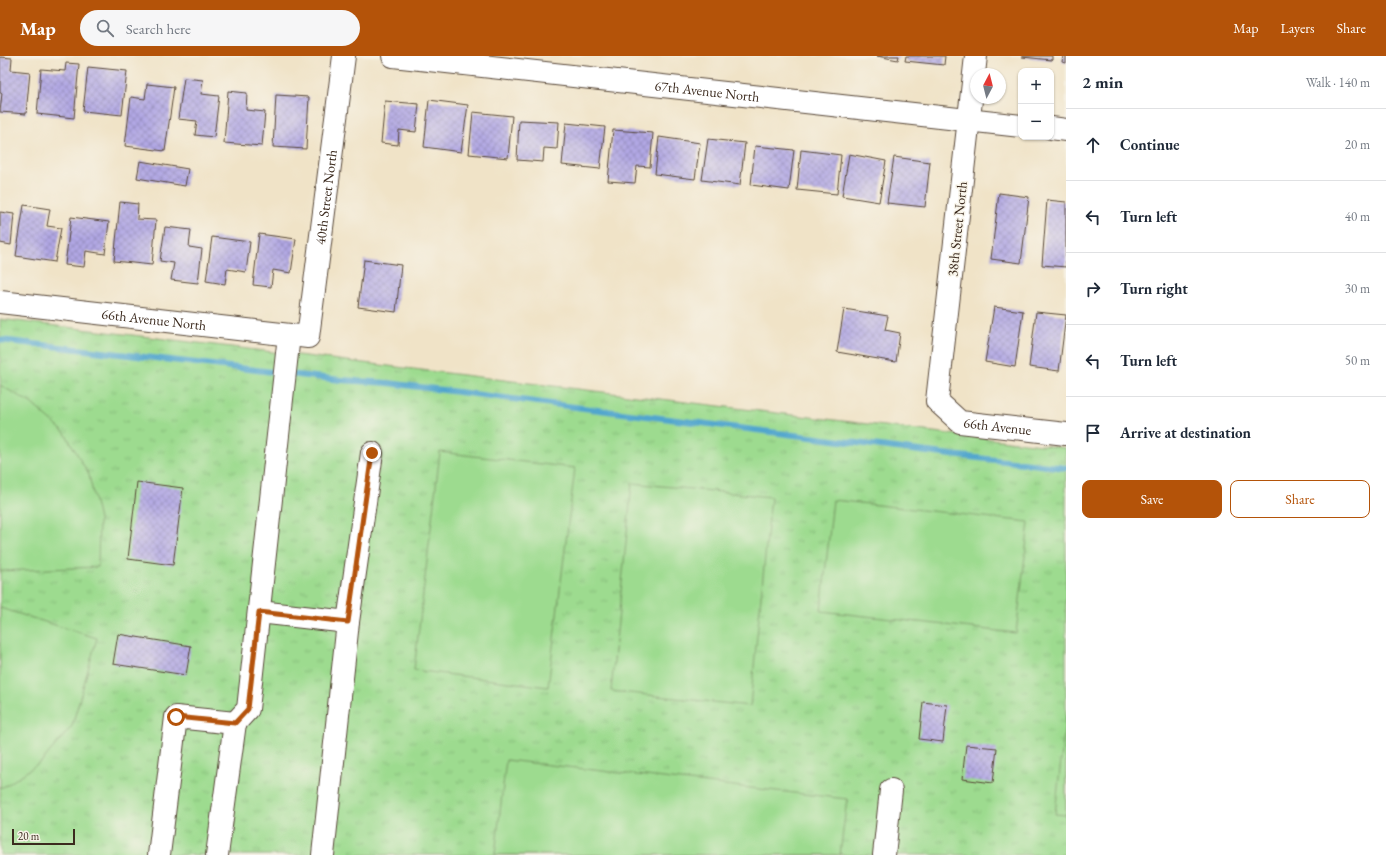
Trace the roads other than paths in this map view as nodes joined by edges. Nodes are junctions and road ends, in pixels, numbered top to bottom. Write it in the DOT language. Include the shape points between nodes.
graph roads {
  1 [pos="344,56"];
  2 [pos="393,56"];
  3 [pos="976,56"];
  4 [pos="969,121"];
  5 [pos="1018,126"];
  6 [pos="1054,128"];
  7 [pos="1066,130"];
  8 [pos="0,302"];
  9 [pos="299,336"];
  10 [pos="937,401"];
  11 [pos="1066,434"];
  12 [pos="372,453"];
  13 [pos="259,612"];
  14 [pos="348,622"];
  15 [pos="235,723"];
  16 [pos="892,790"];
  17 [pos="159,855"];
  18 [pos="217,855"];
  19 [pos="322,855"];
  20 [pos="884,855"];
  1 -- 9 [label="street, 40th Street North"];
  2 -- 4 [label="street, 67th Avenue North"];
  3 -- 4 [label="street, 38th Street North"];
  4 -- 5 [label="street, 67th Avenue North"];
  4 -- 10 [label="street, 38th Street North"];
  6 -- 7 [label="street"];
  8 -- 9 [label="street, 66th Avenue North"];
  9 -- 13 [label="street, 40th Street North" via="282,402"];
  10 -- 11 [label="street, 66th Avenue" via="960,422"];
  12 -- 14 [label="street"];
  13 -- 14 [label="street"];
  13 -- 15 [label="street, 40th Street North" via="248,709"];
  14 -- 19 [label="street"];
  15 -- 17 [label="street" via="176,717"];
  15 -- 18 [label="street"];
  16 -- 20 [label="street"];
}
